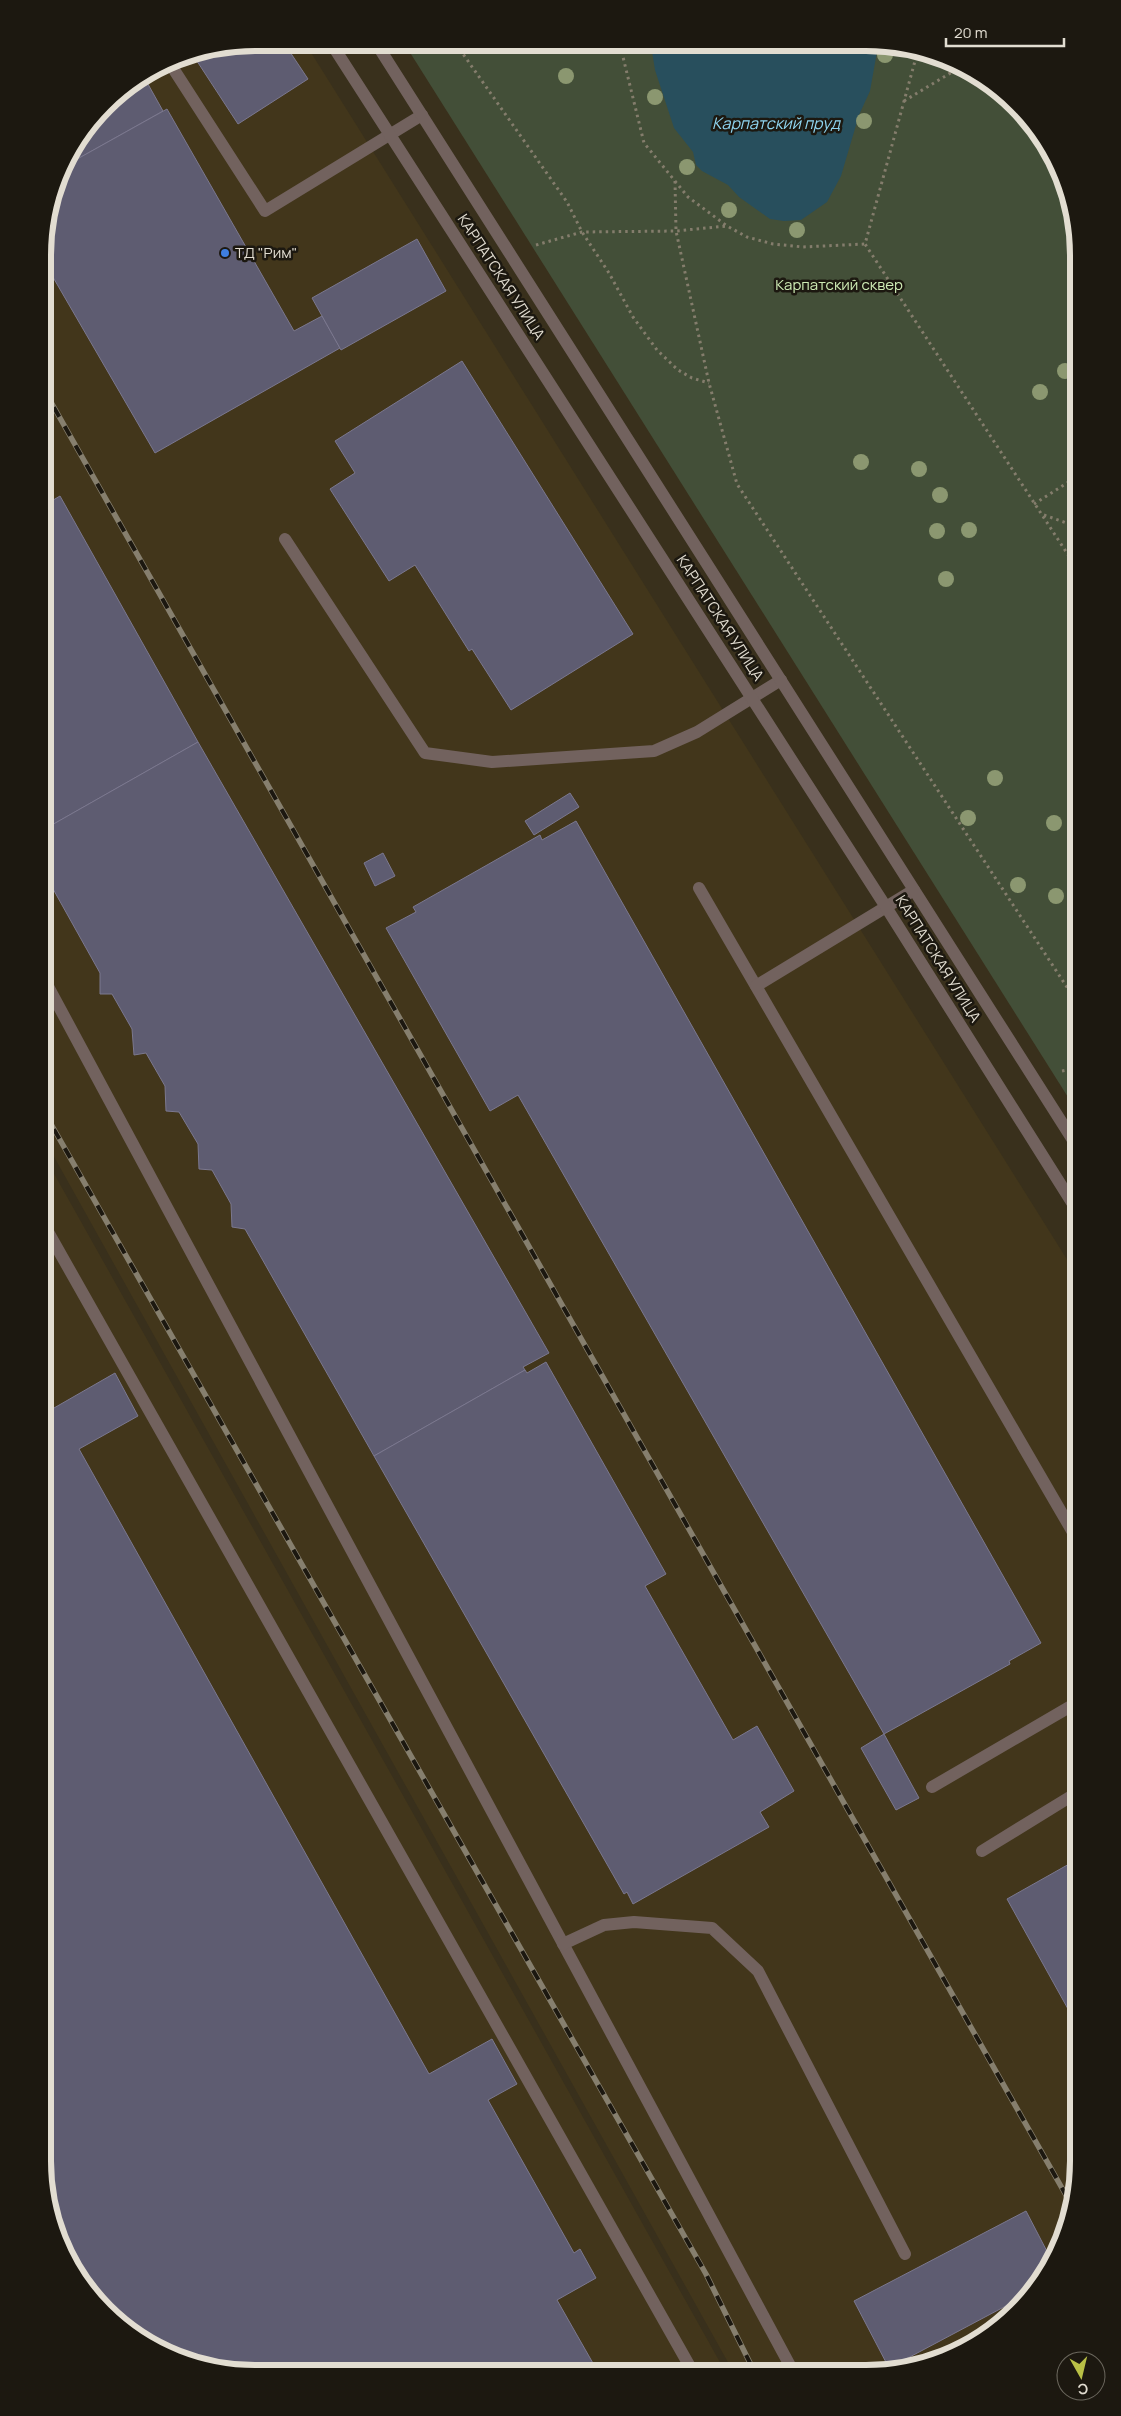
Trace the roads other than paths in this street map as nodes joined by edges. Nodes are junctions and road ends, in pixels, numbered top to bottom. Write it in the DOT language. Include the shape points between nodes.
graph roads {
  1 [pos="336,51"];
  2 [pos="381,51"];
  3 [pos="172,69"];
  4 [pos="422,115"];
  5 [pos="389,134"];
  6 [pos="285,539"];
  7 [pos="781,680"];
  8 [pos="752,697"];
  9 [pos="700,888"];
  10 [pos="914,890"];
  11 [pos="886,907"];
  12 [pos="756,986"];
  13 [pos="51,992"];
  14 [pos="1070,1135"];
  15 [pos="1070,1199"];
  16 [pos="51,1237"];
  17 [pos="1070,1527"];
  18 [pos="1070,1707"];
  19 [pos="932,1786"];
  20 [pos="1070,1797"];
  21 [pos="982,1851"];
  22 [pos="563,1944"];
  23 [pos="905,2254"];
  24 [pos="689,2365"];
  25 [pos="790,2365"];
  1 -- 5 [label="street, КАРПАТСКАЯ УЛИЦА"];
  2 -- 4 [label="street, КАРПАТСКАЯ УЛИЦА"];
  3 -- 5 [label="street" via="265,211"];
  4 -- 5 [label="street"];
  4 -- 7 [label="street, КАРПАТСКАЯ УЛИЦА"];
  5 -- 8 [label="street, КАРПАТСКАЯ УЛИЦА"];
  6 -- 8 [label="street" via="425,753 492,762 654,752 697,732"];
  7 -- 8 [label="street"];
  7 -- 10 [label="street, КАРПАТСКАЯ УЛИЦА"];
  8 -- 11 [label="street, КАРПАТСКАЯ УЛИЦА"];
  9 -- 12 [label="street"];
  10 -- 11 [label="street"];
  10 -- 14 [label="street, КАРПАТСКАЯ УЛИЦА"];
  11 -- 12 [label="street"];
  11 -- 15 [label="street, КАРПАТСКАЯ УЛИЦА"];
  12 -- 17 [label="street"];
  13 -- 22 [label="street"];
  16 -- 24 [label="street"];
  18 -- 19 [label="street"];
  20 -- 21 [label="street"];
  22 -- 23 [label="street" via="604,1925 634,1922 712,1928 758,1971"];
  22 -- 25 [label="street"];
}
